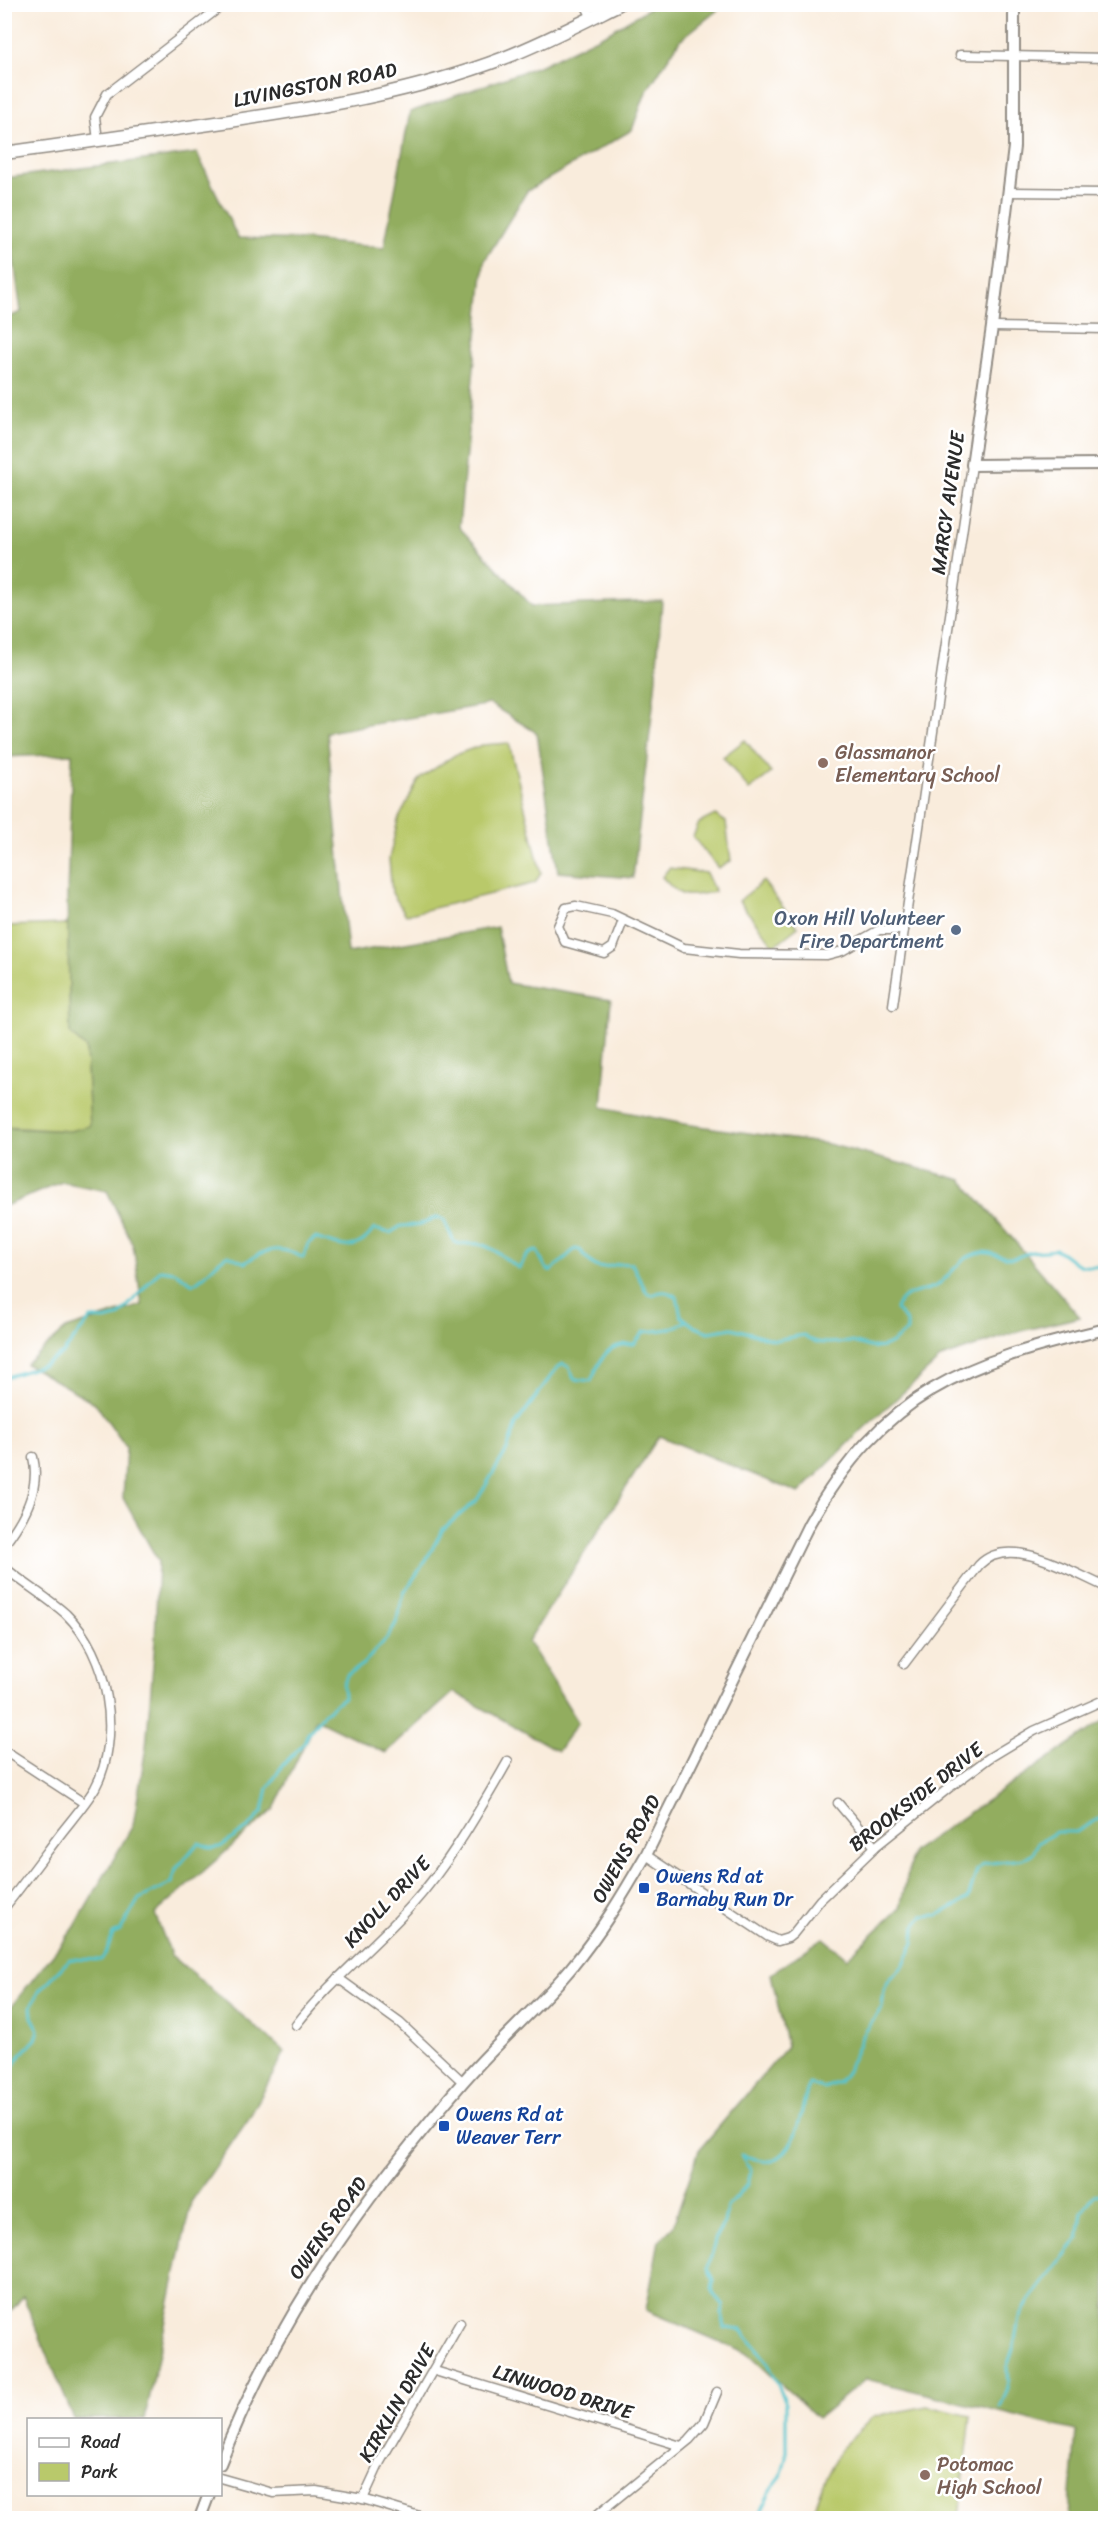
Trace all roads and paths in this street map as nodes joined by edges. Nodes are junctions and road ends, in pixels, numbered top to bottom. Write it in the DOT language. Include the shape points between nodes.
graph roads {
  1 [pos="224,4"];
  2 [pos="585,4"];
  3 [pos="619,4"];
  4 [pos="1014,4"];
  5 [pos="592,18"];
  6 [pos="960,55"];
  7 [pos="1016,57"];
  8 [pos="1106,58"];
  9 [pos="98,140"];
  10 [pos="4,153"];
  11 [pos="1010,192"];
  12 [pos="1106,193"];
  13 [pos="992,327"];
  14 [pos="1106,329"];
  15 [pos="1106,464"];
  16 [pos="972,465"];
  17 [pos="624,921"];
  18 [pos="904,930"];
  19 [pos="893,1005"];
  20 [pos="1106,1329"];
  21 [pos="33,1457"];
  22 [pos="4,1545"];
  23 [pos="4,1567"];
  24 [pos="1106,1587"];
  25 [pos="904,1664"];
  26 [pos="1106,1698"];
  27 [pos="9,1754"];
  28 [pos="508,1761"];
  29 [pos="84,1803"];
  30 [pos="838,1803"];
  31 [pos="875,1847"];
  32 [pos="646,1855"];
  33 [pos="4,1908"];
  34 [pos="338,1978"];
  35 [pos="297,2025"];
  36 [pos="463,2082"];
  37 [pos="460,2324"];
  38 [pos="435,2371"];
  39 [pos="717,2392"];
  40 [pos="681,2446"];
  41 [pos="222,2459"];
  42 [pos="222,2479"];
  43 [pos="208,2496"];
  44 [pos="363,2499"];
  45 [pos="200,2518"];
  46 [pos="426,2518"];
  47 [pos="592,2518"];
  1 -- 9 [label="street" via="107,94 95,117"];
  2 -- 5 [label="street"];
  3 -- 5 [label="main road, LIVINGSTON ROAD"];
  4 -- 7 [label="street, MARCY AVENUE"];
  5 -- 9 [label="main road, LIVINGSTON ROAD" via="504,58 371,97"];
  6 -- 7 [label="street"];
  7 -- 8 [label="street"];
  7 -- 11 [label="street, MARCY AVENUE"];
  9 -- 10 [label="main road, LIVINGSTON ROAD"];
  11 -- 12 [label="street"];
  11 -- 13 [label="street, MARCY AVENUE"];
  13 -- 14 [label="street"];
  13 -- 16 [label="street, MARCY AVENUE"];
  15 -- 16 [label="street"];
  16 -- 18 [label="street, MARCY AVENUE"];
  17 -- 17 [label="street" via="612,914 576,906 568,907 558,926 565,942 604,953 613,947"];
  17 -- 18 [label="street" via="684,948 739,954 827,955 879,930"];
  18 -- 19 [label="street, MARCY AVENUE"];
  20 -- 32 [label="street, OWENS ROAD" via="1035,1346 946,1381 899,1411 853,1456 809,1524"];
  21 -- 22 [label="street" via="33,1494 18,1527"];
  23 -- 29 [label="street" via="67,1615 101,1671 108,1705 105,1763"];
  24 -- 25 [label="street" via="1022,1553 992,1554 979,1565"];
  26 -- 31 [label="street, BROOKSIDE DRIVE" via="1034,1731 989,1758"];
  27 -- 29 [label="street"];
  28 -- 34 [label="street, KNOLL DRIVE" via="439,1872 412,1905"];
  29 -- 33 [label="street"];
  30 -- 31 [label="street"];
  31 -- 32 [label="street, BROOKSIDE DRIVE" via="820,1900 788,1938 778,1941"];
  32 -- 36 [label="street, OWENS ROAD" via="606,1923 570,1969"];
  34 -- 35 [label="street, KNOLL DRIVE"];
  34 -- 36 [label="street" via="400,2023"];
  36 -- 41 [label="street, OWENS ROAD" via="344,2232 300,2301 245,2405"];
  37 -- 38 [label="street, KIRKLIN DRIVE"];
  38 -- 40 [label="street, LINWOOD DRIVE"];
  38 -- 44 [label="street, KIRKLIN DRIVE" via="380,2462"];
  39 -- 40 [label="street" via="704,2423"];
  40 -- 47 [label="street"];
  42 -- 44 [label="street" via="273,2493 316,2491"];
  43 -- 45 [label="street"];
  44 -- 46 [label="street"];
}
